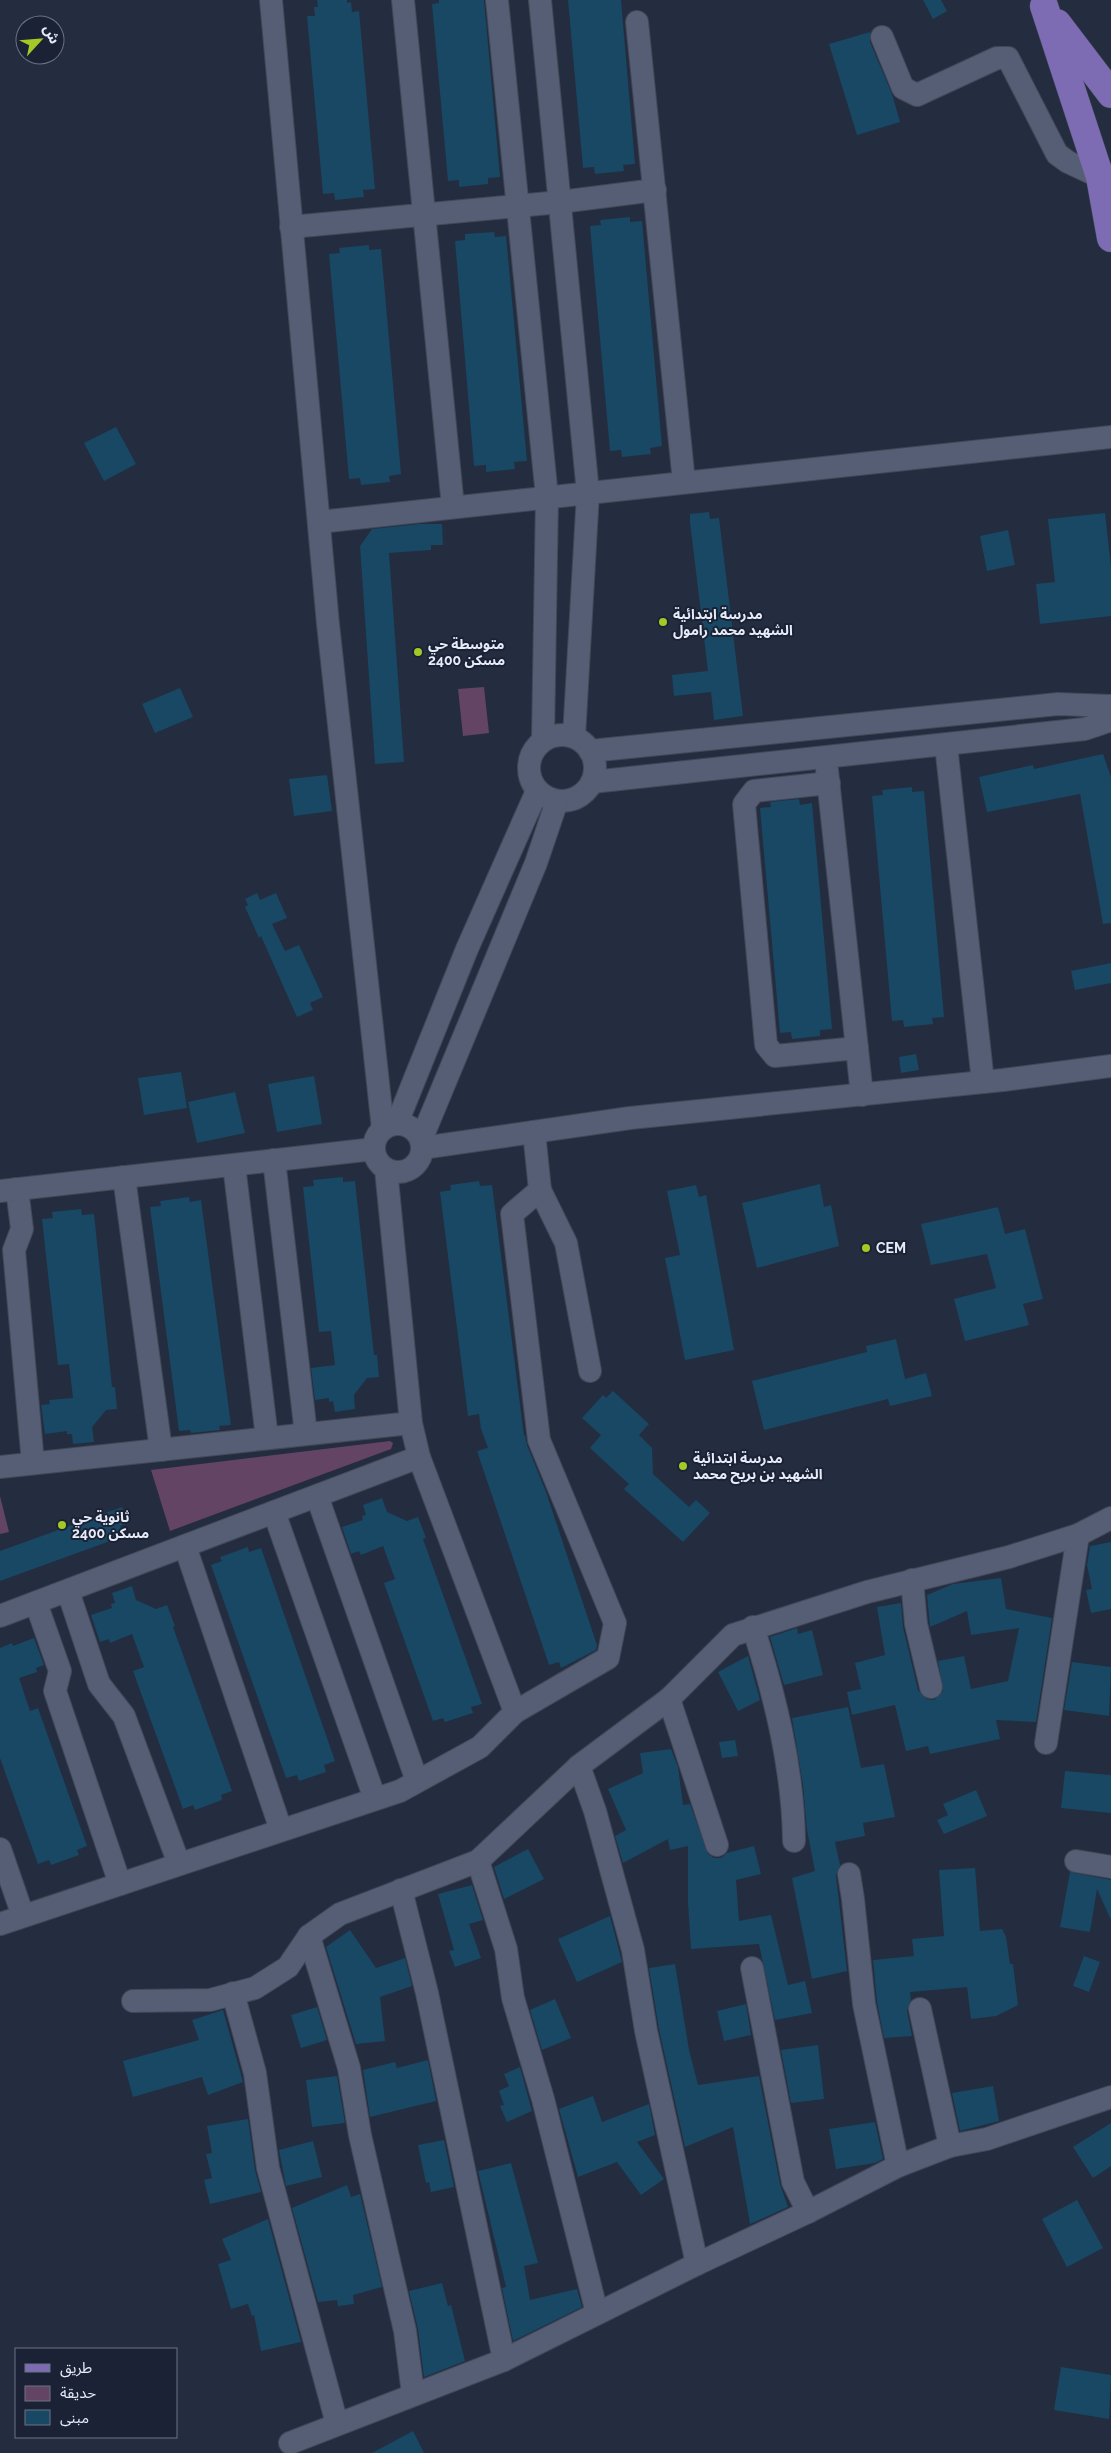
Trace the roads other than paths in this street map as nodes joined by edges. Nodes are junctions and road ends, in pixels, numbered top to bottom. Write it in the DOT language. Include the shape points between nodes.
graph roads {
  1 [pos="270,0"];
  2 [pos="403,0"];
  3 [pos="496,0"];
  4 [pos="540,0"];
  5 [pos="1042,2"];
  6 [pos="638,22"];
  7 [pos="882,37"];
  8 [pos="1111,94"];
  9 [pos="1100,177"];
  10 [pos="654,190"];
  11 [pos="560,202"];
  12 [pos="518,206"];
  13 [pos="424,215"];
  14 [pos="292,227"];
  15 [pos="1111,238"];
  16 [pos="1111,437"];
  17 [pos="684,482"];
  18 [pos="588,492"];
  19 [pos="547,497"];
  20 [pos="453,507"];
  21 [pos="319,522"];
  22 [pos="1111,706"];
  23 [pos="1111,720"];
  24 [pos="542,740"];
  25 [pos="582,744"];
  26 [pos="946,745"];
  27 [pos="826,758"];
  28 [pos="592,782"];
  29 [pos="829,783"];
  30 [pos="537,791"];
  31 [pos="557,802"];
  32 [pos="857,1048"];
  33 [pos="1111,1066"];
  34 [pos="984,1082"];
  35 [pos="862,1095"];
  36 [pos="390,1126"];
  37 [pos="534,1132"];
  38 [pos="422,1144"];
  39 [pos="374,1149"];
  40 [pos="274,1160"];
  41 [pos="234,1165"];
  42 [pos="386,1169"];
  43 [pos="124,1177"];
  44 [pos="9,1190"];
  45 [pos="540,1190"];
  46 [pos="590,1371"];
  47 [pos="411,1423"];
  48 [pos="306,1434"];
  49 [pos="267,1438"];
  50 [pos="161,1450"];
  51 [pos="419,1457"];
  52 [pos="33,1463"];
  53 [pos="0,1467"];
  54 [pos="317,1496"];
  55 [pos="274,1512"];
  56 [pos="1111,1518"];
  57 [pos="1078,1535"];
  58 [pos="185,1546"];
  59 [pos="912,1580"];
  60 [pos="68,1591"];
  61 [pos="36,1603"];
  62 [pos="0,1616"];
  63 [pos="754,1627"];
  64 [pos="91,1662"];
  65 [pos="60,1672"];
  66 [pos="931,1687"];
  67 [pos="669,1699"];
  68 [pos="515,1712"];
  69 [pos="1046,1743"];
  70 [pos="579,1766"];
  71 [pos="417,1781"];
  72 [pos="375,1799"];
  73 [pos="281,1830"];
  74 [pos="794,1841"];
  75 [pos="717,1844"];
  76 [pos="0,1849"];
  77 [pos="478,1861"];
  78 [pos="1076,1861"];
  79 [pos="179,1864"];
  80 [pos="1111,1867"];
  81 [pos="849,1874"];
  82 [pos="120,1884"];
  83 [pos="401,1890"];
  84 [pos="23,1916"];
  85 [pos="0,1924"];
  86 [pos="309,1936"];
  87 [pos="752,1968"];
  88 [pos="233,1994"];
  89 [pos="133,2001"];
  90 [pos="920,2009"];
  91 [pos="1111,2097"];
  92 [pos="950,2146"];
  93 [pos="898,2166"];
  94 [pos="808,2212"];
  95 [pos="697,2264"];
  96 [pos="597,2313"];
  97 [pos="504,2360"];
  98 [pos="413,2394"];
  99 [pos="337,2424"];
  100 [pos="290,2443"];
  1 -- 14 [label="street"];
  2 -- 13 [label="street"];
  3 -- 12 [label="street"];
  4 -- 11 [label="street"];
  5 -- 8 [label="main road"];
  5 -- 9 [label="main road"];
  6 -- 10 [label="street"];
  7 -- 9 [label="street" via="903,88 916,95 997,58 1008,58 1057,154"];
  9 -- 15 [label="main road"];
  10 -- 11 [label="street"];
  10 -- 17 [label="street"];
  11 -- 12 [label="street"];
  11 -- 18 [label="street"];
  12 -- 13 [label="street"];
  12 -- 19 [label="street"];
  13 -- 14 [label="street"];
  13 -- 20 [label="street"];
  14 -- 21 [label="street"];
  16 -- 17 [label="street"];
  17 -- 18 [label="street"];
  18 -- 19 [label="street"];
  18 -- 25 [label="street"];
  19 -- 20 [label="street"];
  19 -- 24 [label="street"];
  20 -- 21 [label="street"];
  21 -- 36 [label="street"];
  22 -- 25 [label="street" via="1058,704"];
  23 -- 26 [label="street" via="1085,728"];
  24 -- 25 [label="street" via="558,735"];
  24 -- 30 [label="street" via="529,758 530,781"];
  25 -- 28 [label="street" via="594,761"];
  26 -- 27 [label="street"];
  26 -- 34 [label="street"];
  27 -- 28 [label="street"];
  27 -- 29 [label="street"];
  28 -- 31 [label="street" via="578,798"];
  29 -- 32 [label="street"];
  29 -- 32 [label="street" via="754,791 744,804 766,1045 775,1056"];
  30 -- 31 [label="street"];
  30 -- 36 [label="street"];
  31 -- 38 [label="street" via="536,864"];
  32 -- 35 [label="street"];
  33 -- 34 [label="street"];
  34 -- 35 [label="street"];
  35 -- 37 [label="street" via="630,1118"];
  36 -- 38 [label="street" via="412,1128"];
  36 -- 39 [label="street" via="374,1142"];
  37 -- 38 [label="street"];
  37 -- 45 [label="street"];
  38 -- 42 [label="street" via="420,1156 410,1169 394,1172"];
  39 -- 40 [label="street"];
  39 -- 42 [label="street" via="375,1157"];
  40 -- 41 [label="street"];
  40 -- 48 [label="street"];
  41 -- 43 [label="street"];
  41 -- 49 [label="street"];
  42 -- 47 [label="street"];
  43 -- 44 [label="street"];
  43 -- 50 [label="street"];
  44 -- 52 [label="street" via="22,1229 14,1250"];
  45 -- 46 [label="street" via="566,1243"];
  45 -- 68 [label="street" via="512,1214 539,1440 615,1623 608,1658"];
  47 -- 48 [label="street"];
  47 -- 51 [label="street"];
  48 -- 49 [label="street"];
  49 -- 50 [label="street"];
  50 -- 52 [label="street"];
  51 -- 54 [label="street"];
  51 -- 68 [label="street"];
  52 -- 53 [label="street"];
  54 -- 55 [label="street"];
  54 -- 71 [label="street"];
  55 -- 58 [label="street"];
  55 -- 72 [label="street"];
  56 -- 57 [label="street"];
  57 -- 59 [label="street" via="1009,1557"];
  57 -- 69 [label="street"];
  58 -- 60 [label="street"];
  58 -- 73 [label="street"];
  59 -- 63 [label="street"];
  59 -- 66 [label="street" via="916,1624"];
  60 -- 61 [label="street"];
  60 -- 64 [label="street"];
  61 -- 62 [label="street"];
  61 -- 65 [label="street"];
  63 -- 67 [label="street" via="733,1635"];
  63 -- 74 [label="street" via="775,1695 794,1806"];
  64 -- 65 [label="street"];
  64 -- 79 [label="street" via="98,1684 124,1716"];
  65 -- 82 [label="street" via="55,1691"];
  67 -- 70 [label="street"];
  67 -- 75 [label="street"];
  68 -- 71 [label="street" via="480,1747"];
  70 -- 77 [label="street"];
  70 -- 95 [label="street" via="598,1819 633,1950 646,2031"];
  71 -- 72 [label="street"];
  72 -- 73 [label="street"];
  73 -- 79 [label="street"];
  76 -- 84 [label="street"];
  77 -- 83 [label="street"];
  77 -- 96 [label="street" via="506,1949 513,1998 543,2099"];
  78 -- 80 [label="street"];
  79 -- 82 [label="street"];
  81 -- 93 [label="street" via="864,2004"];
  82 -- 84 [label="street"];
  83 -- 86 [label="street" via="340,1914"];
  83 -- 97 [label="street" via="438,2041"];
  84 -- 85 [label="street"];
  86 -- 88 [label="street" via="288,1967 255,1988"];
  86 -- 98 [label="street" via="349,2068 360,2135 405,2331"];
  87 -- 94 [label="street" via="793,2182"];
  88 -- 89 [label="street" via="210,2000"];
  88 -- 99 [label="street" via="254,2073 268,2168"];
  90 -- 92 [label="street"];
  91 -- 92 [label="street" via="987,2139"];
  92 -- 93 [label="street"];
  93 -- 94 [label="street"];
  94 -- 95 [label="street"];
  95 -- 96 [label="street"];
  96 -- 97 [label="street"];
  97 -- 98 [label="street"];
  98 -- 99 [label="street"];
  99 -- 100 [label="street"];
}
